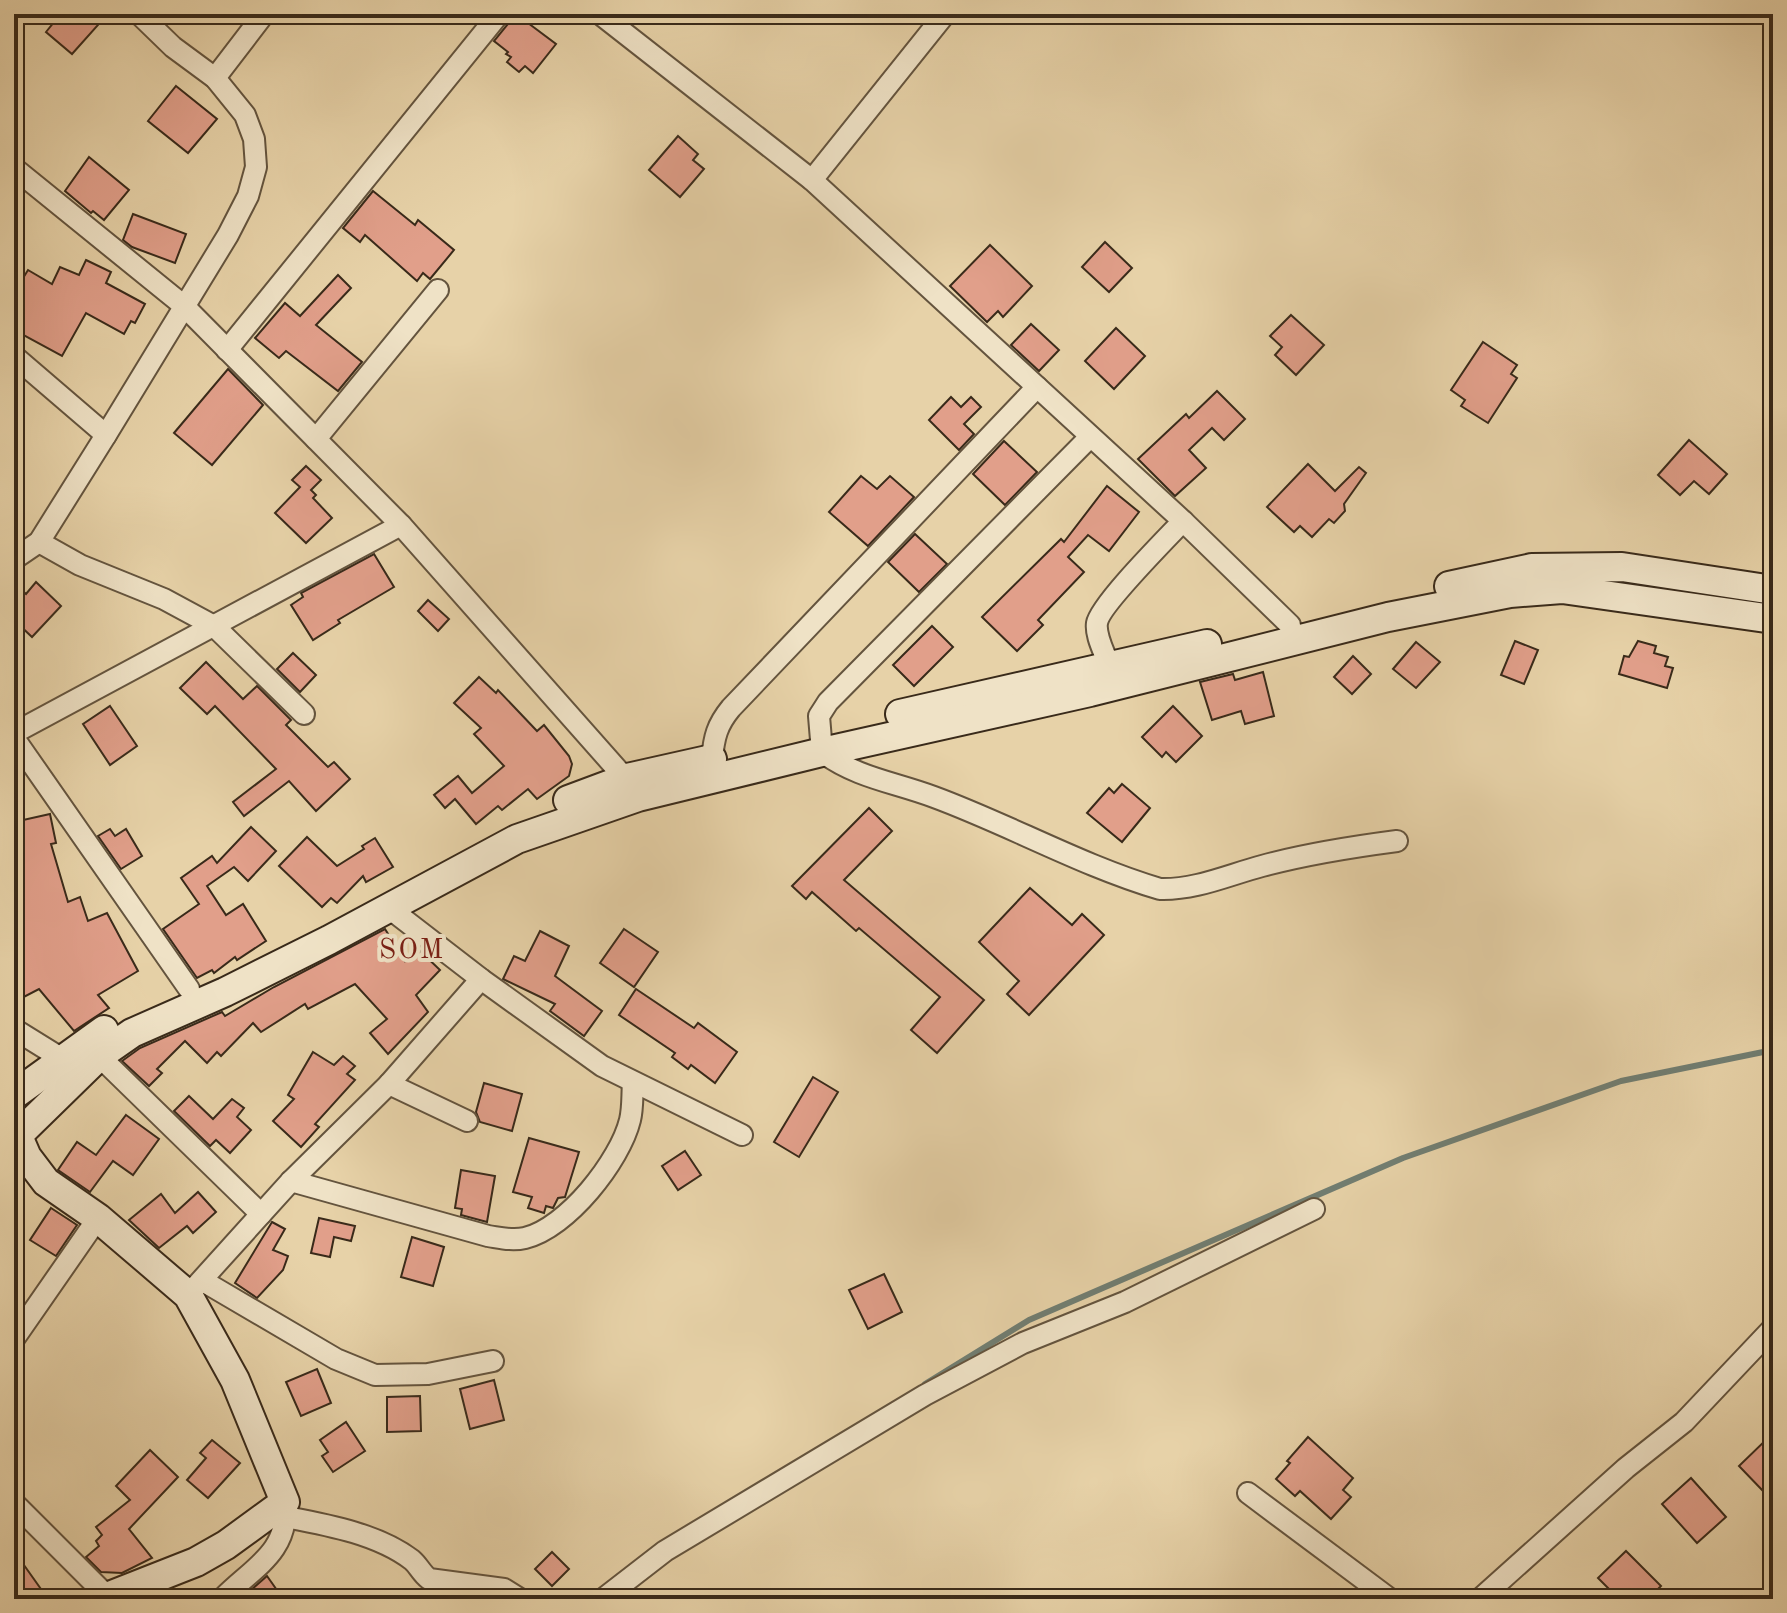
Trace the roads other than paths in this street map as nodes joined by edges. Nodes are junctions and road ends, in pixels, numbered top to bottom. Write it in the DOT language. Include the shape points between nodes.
graph roads {
  1 [pos="139,14"];
  2 [pos="264,14"];
  3 [pos="499,14"];
  4 [pos="600,14"];
  5 [pos="945,14"];
  6 [pos="215,78"];
  7 [pos="14,168"];
  8 [pos="812,180"];
  9 [pos="438,290"];
  10 [pos="183,305"];
  11 [pos="227,350"];
  12 [pos="14,356"];
  13 [pos="1037,387"];
  14 [pos="106,435"];
  15 [pos="1090,437"];
  16 [pos="316,439"];
  17 [pos="1183,521"];
  18 [pos="401,525"];
  19 [pos="39,542"];
  20 [pos="14,559"];
  21 [pos="1561,578"];
  22 [pos="1773,590"];
  23 [pos="1773,619"];
  24 [pos="1290,625"];
  25 [pos="214,626"];
  26 [pos="1109,666"];
  27 [pos="304,714"];
  28 [pos="14,736"];
  29 [pos="820,742"];
  30 [pos="712,759"];
  31 [pos="632,787"];
  32 [pos="1397,841"];
  33 [pos="389,908"];
  34 [pos="481,979"];
  35 [pos="189,989"];
  36 [pos="14,1029"];
  37 [pos="99,1056"];
  38 [pos="64,1060"];
  39 [pos="633,1083"];
  40 [pos="389,1084"];
  41 [pos="14,1095"];
  42 [pos="467,1121"];
  43 [pos="16,1134"];
  44 [pos="742,1135"];
  45 [pos="291,1181"];
  46 [pos="1314,1209"];
  47 [pos="261,1214"];
  48 [pos="98,1218"];
  49 [pos="196,1288"];
  50 [pos="1773,1328"];
  51 [pos="14,1339"];
  52 [pos="493,1361"];
  53 [pos="1248,1493"];
  54 [pos="14,1503"];
  55 [pos="286,1510"];
  56 [pos="105,1598"];
  57 [pos="222,1599"];
  58 [pos="520,1599"];
  59 [pos="603,1599"];
  60 [pos="1390,1599"];
  61 [pos="1480,1599"];
  1 -- 6 [label="street"];
  2 -- 6 [label="street"];
  3 -- 11 [label="street"];
  4 -- 8 [label="street"];
  5 -- 8 [label="street"];
  6 -- 10 [label="street" via="245,115 256,167 228,235"];
  7 -- 10 [label="street"];
  8 -- 13 [label="street"];
  9 -- 16 [label="street"];
  10 -- 11 [label="street"];
  10 -- 14 [label="street"];
  11 -- 16 [label="street"];
  12 -- 14 [label="street"];
  13 -- 15 [label="street"];
  13 -- 30 [label="street" via="731,708 714,735"];
  14 -- 19 [label="street"];
  15 -- 17 [label="street"];
  15 -- 29 [label="street" via="834,695 822,709"];
  16 -- 18 [label="street"];
  17 -- 24 [label="street"];
  17 -- 26 [label="street" via="1098,619"];
  18 -- 25 [label="street"];
  18 -- 31 [label="street"];
  19 -- 20 [label="street"];
  19 -- 25 [label="street"];
  21 -- 22 [label="main road" via="1622,567"];
  21 -- 23 [label="main road"];
  21 -- 24 [label="main road" via="1500,574"];
  21 -- 29 [label="main road" via="1090,692"];
  24 -- 26 [label="main road"];
  25 -- 27 [label="street"];
  25 -- 28 [label="street"];
  26 -- 29 [label="main road"];
  28 -- 35 [label="street"];
  29 -- 30 [label="main road"];
  29 -- 31 [label="main road"];
  29 -- 32 [label="street" via="854,772 934,797 1160,889"];
  30 -- 31 [label="main road"];
  31 -- 33 [label="main road" via="517,839"];
  31 -- 35 [label="main road" via="490,833 270,952"];
  33 -- 34 [label="street"];
  33 -- 37 [label="main road" via="132,1033"];
  34 -- 39 [label="street"];
  34 -- 40 [label="street"];
  35 -- 38 [label="main road" via="119,1020"];
  36 -- 38 [label="street"];
  37 -- 43 [label="main road"];
  37 -- 47 [label="street"];
  38 -- 41 [label="main road"];
  39 -- 44 [label="street"];
  39 -- 45 [label="street" via="630,1119 612,1160 575,1206 529,1237 488,1236"];
  40 -- 42 [label="street"];
  40 -- 45 [label="street"];
  43 -- 48 [label="main road" via="40,1176"];
  45 -- 47 [label="street"];
  46 -- 59 [label="street" via="1125,1302 1023,1343 925,1395 665,1551"];
  47 -- 49 [label="street"];
  48 -- 49 [label="main road"];
  48 -- 51 [label="street"];
  49 -- 52 [label="street" via="375,1375 428,1374"];
  49 -- 55 [label="main road"];
  50 -- 61 [label="street" via="1691,1416"];
  53 -- 60 [label="street"];
  54 -- 56 [label="street"];
  55 -- 56 [label="main road" via="196,1562"];
  55 -- 57 [label="street" via="282,1539"];
  55 -- 58 [label="street" via="375,1541 415,1562 429,1579 495,1587"];
}
